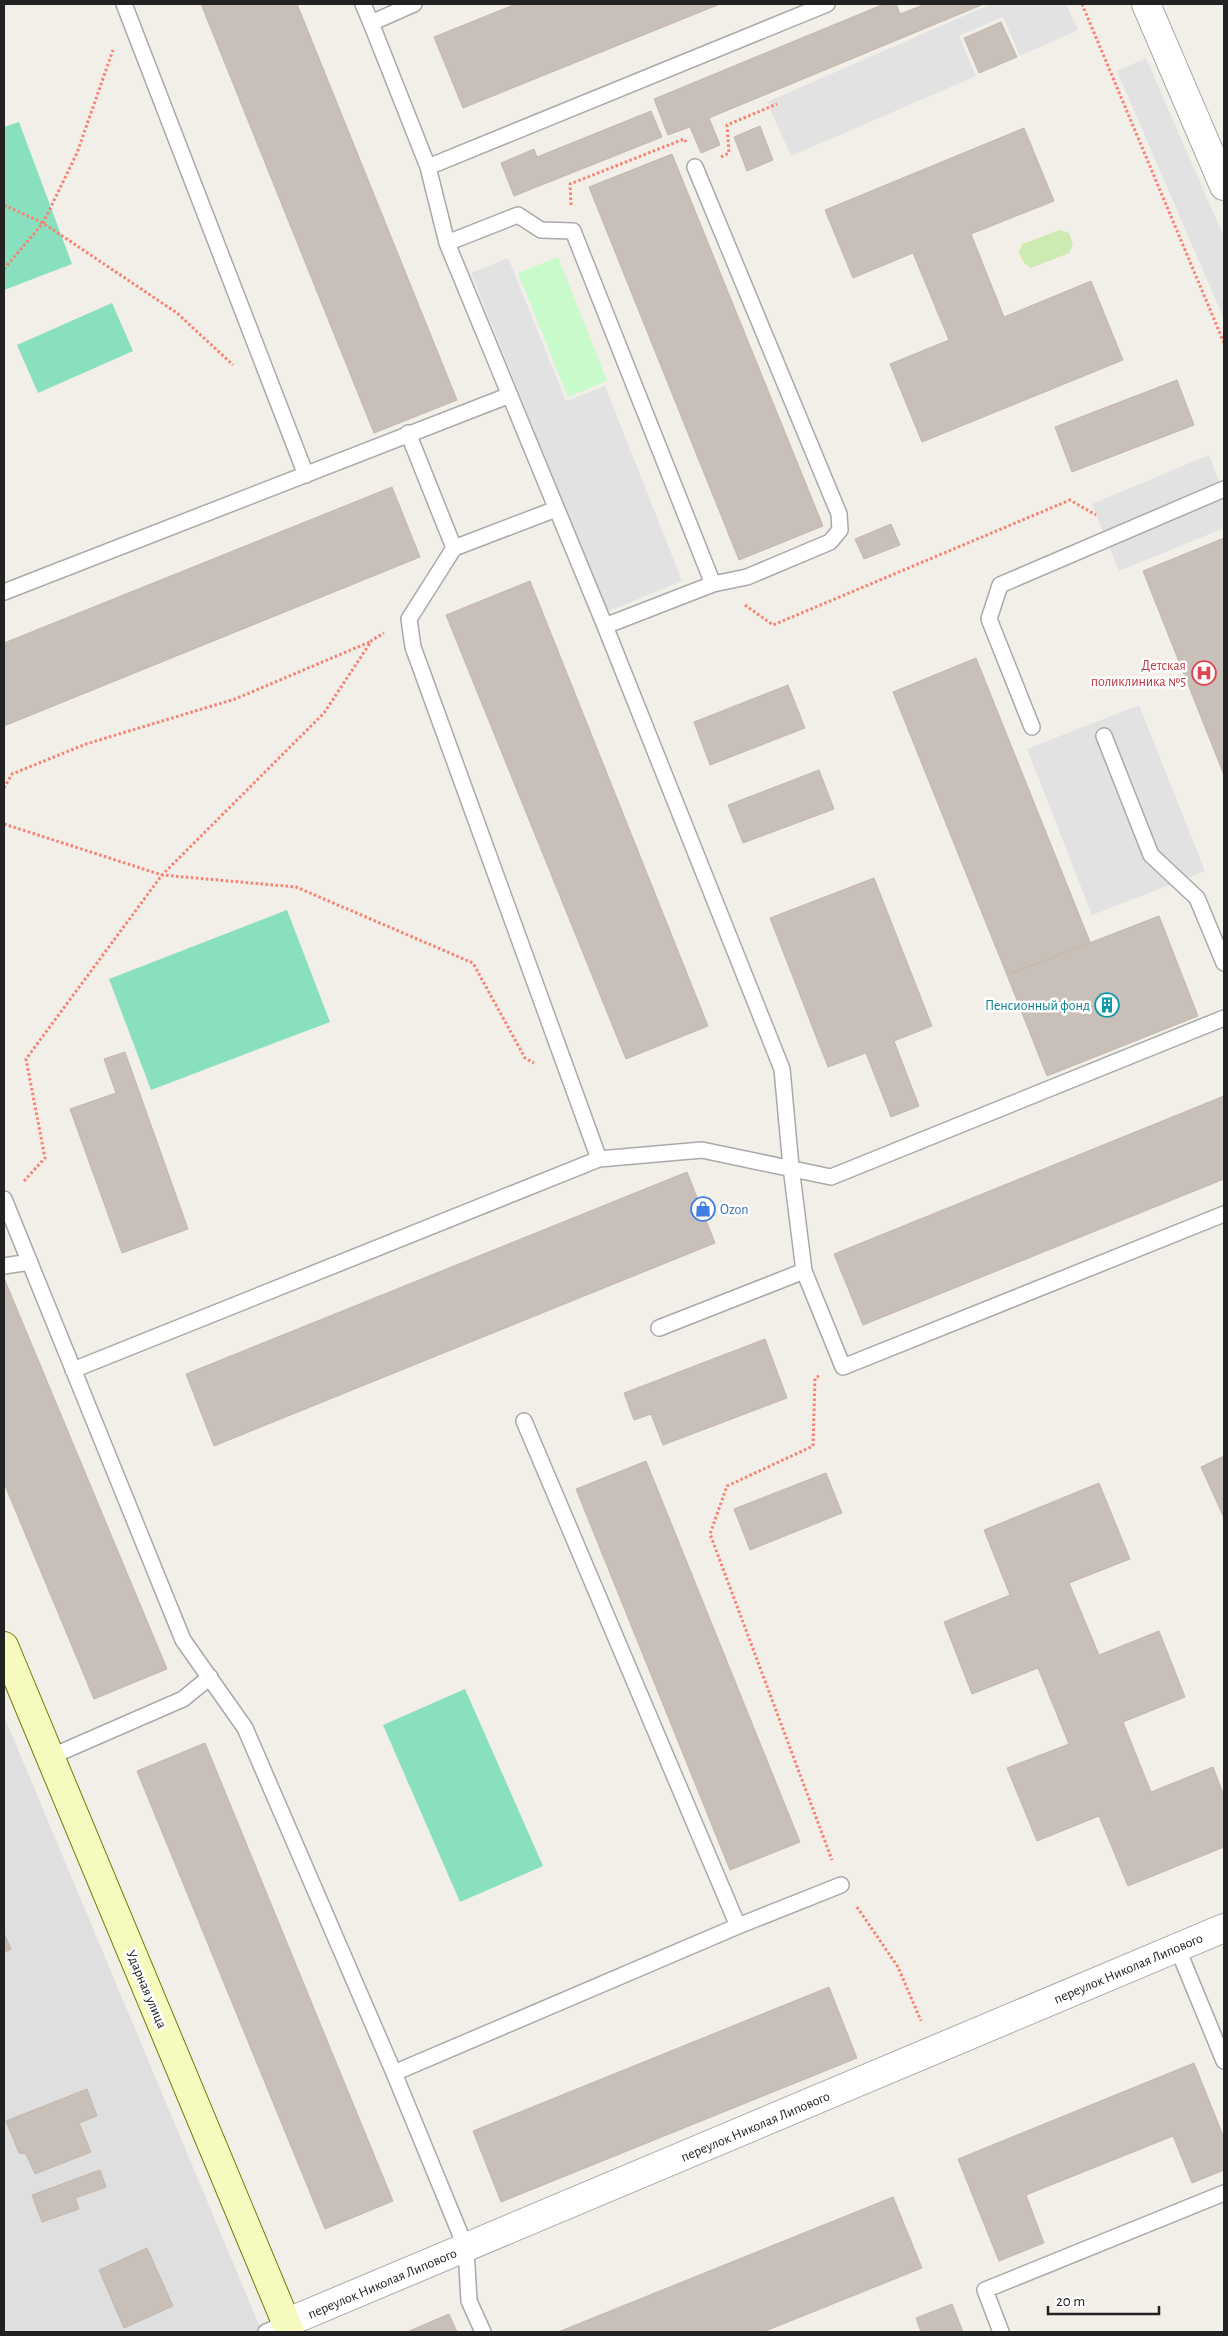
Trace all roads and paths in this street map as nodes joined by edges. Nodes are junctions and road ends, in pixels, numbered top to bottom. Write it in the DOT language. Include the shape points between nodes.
graph roads {
  1 [pos="363,4"];
  2 [pos="414,4"];
  3 [pos="827,4"];
  4 [pos="1082,4"];
  5 [pos="1146,4"];
  6 [pos="126,8"];
  7 [pos="371,23"];
  8 [pos="777,104"];
  9 [pos="428,167"];
  10 [pos="695,167"];
  11 [pos="1224,186"];
  12 [pos="4,204"];
  13 [pos="43,223"];
  14 [pos="573,232"];
  15 [pos="447,243"];
  16 [pos="4,269"];
  17 [pos="1224,343"];
  18 [pos="239,371"];
  19 [pos="510,395"];
  20 [pos="408,433"];
  21 [pos="306,475"];
  22 [pos="1224,489"];
  23 [pos="556,509"];
  24 [pos="1124,532"];
  25 [pos="454,548"];
  26 [pos="713,584"];
  27 [pos="4,592"];
  28 [pos="408,619"];
  29 [pos="605,626"];
  30 [pos="372,640"];
  31 [pos="1032,727"];
  32 [pos="1104,736"];
  33 [pos="4,788"];
  34 [pos="4,824"];
  35 [pos="162,874"];
  36 [pos="1224,963"];
  37 [pos="1224,1018"];
  38 [pos="572,1084"];
  39 [pos="599,1159"];
  40 [pos="791,1168"];
  41 [pos="4,1200"];
  42 [pos="1224,1214"];
  43 [pos="30,1262"];
  44 [pos="4,1266"];
  45 [pos="804,1271"];
  46 [pos="659,1328"];
  47 [pos="843,1367"];
  48 [pos="73,1370"];
  49 [pos="524,1421"];
  50 [pos="4,1646"];
  51 [pos="210,1677"];
  52 [pos="50,1756"];
  53 [pos="842,1885"];
  54 [pos="738,1926"];
  55 [pos="1224,1928"];
  56 [pos="1178,1948"];
  57 [pos="933,2050"];
  58 [pos="1224,2061"];
  59 [pos="394,2073"];
  60 [pos="1224,2193"];
  61 [pos="466,2248"];
  62 [pos="280,2329"];
  63 [pos="483,2332"];
  64 [pos="1001,2332"];
  1 -- 7 [label="lane"];
  2 -- 7 [label="lane"];
  3 -- 9 [label="lane"];
  4 -- 17 [label="path"];
  5 -- 11 [label="street"];
  6 -- 13 [label="path" via="76,153"];
  6 -- 21 [label="lane"];
  7 -- 9 [label="lane"];
  8 -- 10 [label="path" via="727,125 729,154"];
  9 -- 15 [label="lane"];
  10 -- 14 [label="path" via="684,139 570,184"];
  10 -- 26 [label="lane" via="839,514 840,530 830,542 748,577"];
  12 -- 13 [label="path"];
  13 -- 16 [label="path"];
  13 -- 18 [label="path" via="177,313"];
  14 -- 15 [label="lane" via="541,230 518,215"];
  14 -- 26 [label="lane"];
  15 -- 19 [label="lane"];
  19 -- 20 [label="lane"];
  19 -- 23 [label="lane"];
  20 -- 21 [label="lane"];
  20 -- 25 [label="lane"];
  21 -- 27 [label="lane"];
  22 -- 24 [label="lane"];
  23 -- 25 [label="lane"];
  23 -- 29 [label="lane"];
  24 -- 26 [label="path" via="1070,500 773,624"];
  24 -- 31 [label="lane" via="1000,585 989,619"];
  25 -- 28 [label="lane"];
  26 -- 29 [label="lane"];
  28 -- 30 [label="path"];
  28 -- 38 [label="lane" via="413,647"];
  29 -- 40 [label="lane" via="782,1069"];
  30 -- 33 [label="path" via="235,699 77,748 12,774"];
  30 -- 35 [label="path" via="324,713"];
  32 -- 36 [label="lane" via="1151,855 1197,898"];
  34 -- 35 [label="path"];
  35 -- 38 [label="path" via="296,887 473,963 525,1058"];
  35 -- 41 [label="path" via="26,1059 46,1158"];
  37 -- 40 [label="lane" via="831,1177"];
  38 -- 39 [label="lane"];
  39 -- 40 [label="lane" via="702,1150"];
  39 -- 48 [label="lane"];
  40 -- 45 [label="lane"];
  41 -- 43 [label="lane"];
  42 -- 47 [label="lane"];
  43 -- 44 [label="lane"];
  43 -- 48 [label="lane"];
  45 -- 46 [label="lane"];
  45 -- 47 [label="lane"];
  47 -- 53 [label="path" via="815,1378 813,1446 727,1486 710,1534"];
  48 -- 51 [label="lane" via="183,1640"];
  49 -- 54 [label="lane"];
  50 -- 52 [label="street, Ударная улица"];
  51 -- 52 [label="lane" via="183,1699"];
  51 -- 59 [label="lane" via="245,1728"];
  52 -- 62 [label="street, Ударная улица"];
  53 -- 54 [label="lane"];
  53 -- 57 [label="path" via="898,1967"];
  54 -- 59 [label="lane"];
  55 -- 56 [label="street, переулок Николая Липового"];
  56 -- 57 [label="street, переулок Николая Липового"];
  56 -- 58 [label="lane"];
  57 -- 61 [label="street, переулок Николая Липового"];
  59 -- 61 [label="lane"];
  60 -- 64 [label="lane" via="985,2290"];
  61 -- 62 [label="street, переулок Николая Липового"];
  61 -- 63 [label="lane" via="469,2301"];
}
